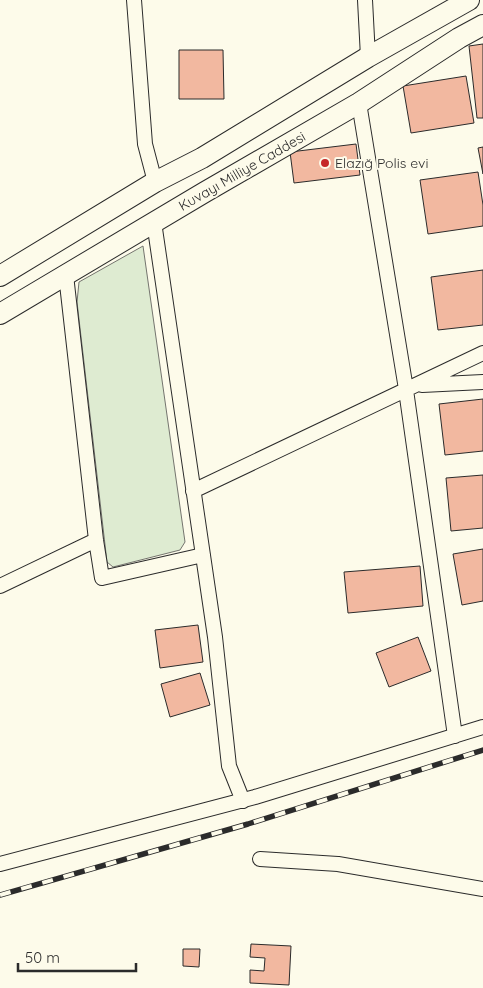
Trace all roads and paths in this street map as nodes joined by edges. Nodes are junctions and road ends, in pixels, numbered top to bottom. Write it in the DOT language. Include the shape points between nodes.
graph roads {
  1 [pos="134,0"];
  2 [pos="365,0"];
  3 [pos="469,0"];
  4 [pos="483,25"];
  5 [pos="368,57"];
  6 [pos="359,103"];
  7 [pos="155,182"];
  8 [pos="154,222"];
  9 [pos="66,275"];
  10 [pos="0,276"];
  11 [pos="0,314"];
  12 [pos="483,353"];
  13 [pos="483,382"];
  14 [pos="411,388"];
  15 [pos="193,491"];
  16 [pos="96,540"];
  17 [pos="203,555"];
  18 [pos="0,586"];
  19 [pos="483,727"];
  20 [pos="455,736"];
  21 [pos="243,801"];
  22 [pos="260,859"];
  23 [pos="0,864"];
  24 [pos="483,889"];
  1 -- 7 [label="street" via="145,144"];
  2 -- 5 [label="street"];
  3 -- 5 [label="main road"];
  4 -- 6 [label="main road, Kuvayı Milliye Caddesi"];
  5 -- 7 [label="main road" via="202,158"];
  6 -- 8 [label="main road, Kuvayı Milliye Caddesi"];
  6 -- 14 [label="street"];
  7 -- 10 [label="main road"];
  8 -- 9 [label="main road, Kuvayı Milliye Caddesi"];
  8 -- 15 [label="street"];
  9 -- 11 [label="main road, Kuvayı Milliye Caddesi"];
  9 -- 16 [label="street"];
  12 -- 14 [label="street"];
  13 -- 14 [label="street"];
  14 -- 15 [label="street"];
  14 -- 20 [label="street"];
  15 -- 17 [label="street"];
  16 -- 17 [label="street" via="102,578"];
  16 -- 18 [label="street"];
  17 -- 21 [label="street" via="229,766"];
  19 -- 20 [label="street"];
  20 -- 21 [label="street"];
  21 -- 23 [label="street"];
  22 -- 24 [label="street" via="338,864"];
}
